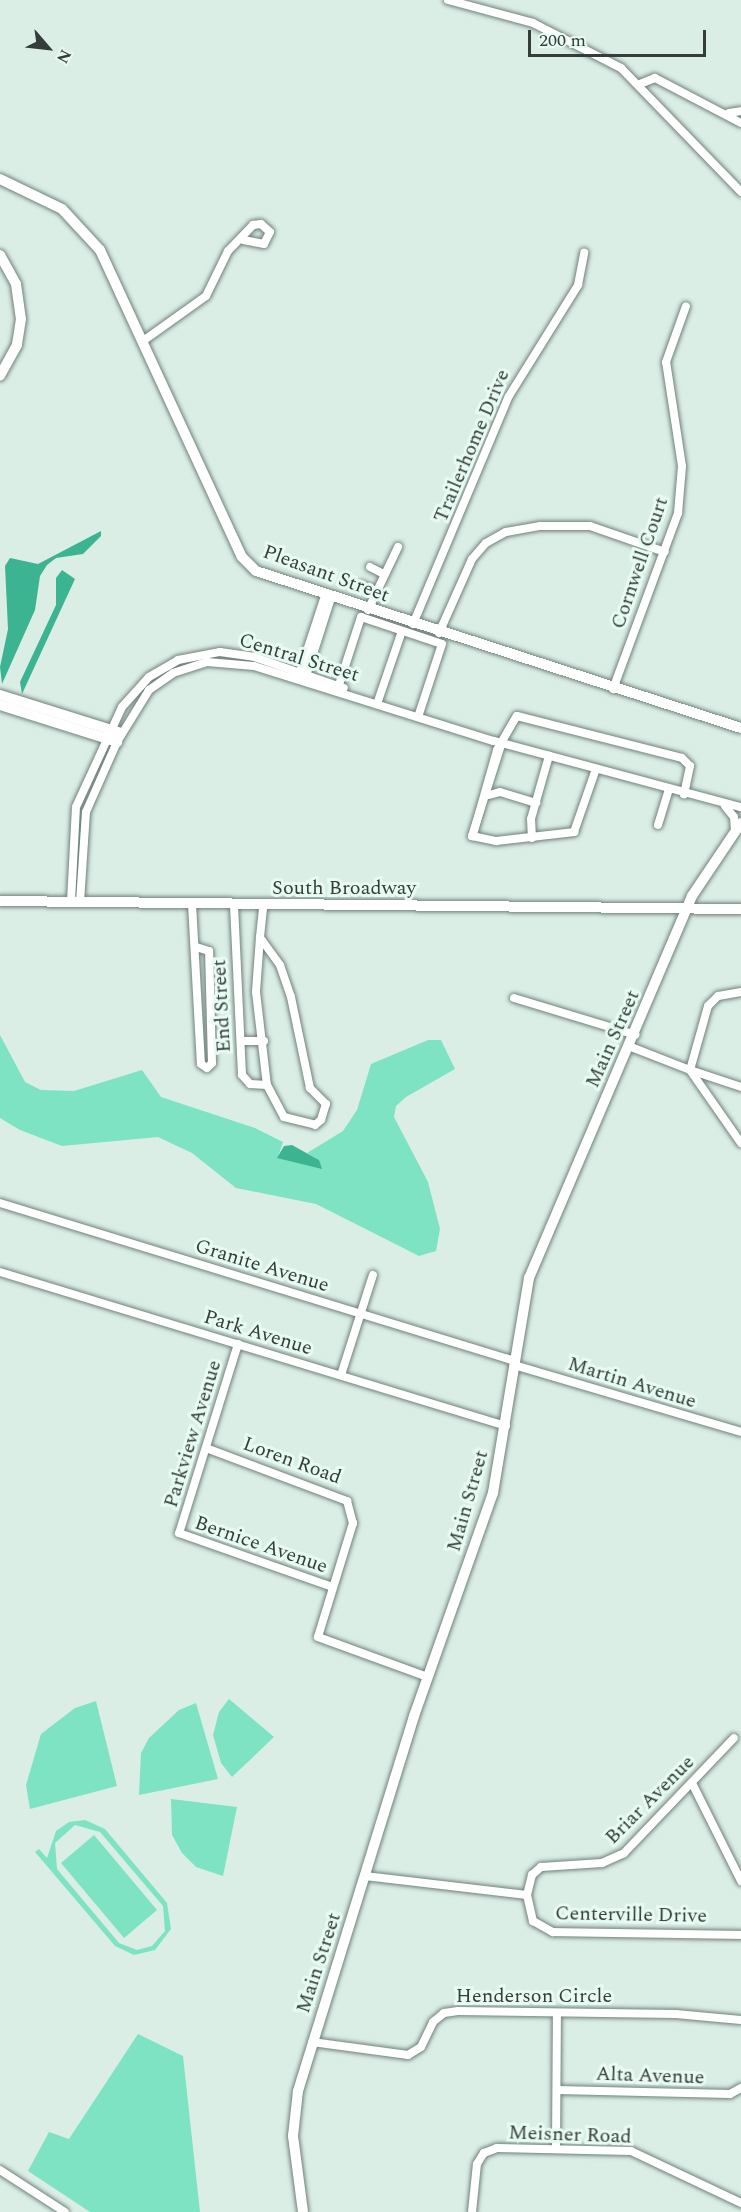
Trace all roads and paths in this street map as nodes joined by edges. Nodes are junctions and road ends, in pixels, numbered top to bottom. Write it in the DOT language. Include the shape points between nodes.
graph roads {
  1 [pos="448,0"];
  2 [pos="459,1"];
  3 [pos="640,84"];
  4 [pos="741,111"];
  5 [pos="729,113"];
  6 [pos="741,123"];
  7 [pos="0,179"];
  8 [pos="741,192"];
  9 [pos="243,240"];
  10 [pos="584,253"];
  11 [pos="0,255"];
  12 [pos="686,306"];
  13 [pos="143,341"];
  14 [pos="0,376"];
  15 [pos="398,547"];
  16 [pos="664,552"];
  17 [pos="370,567"];
  18 [pos="384,574"];
  19 [pos="361,585"];
  20 [pos="376,591"];
  21 [pos="328,597"];
  22 [pos="364,614"];
  23 [pos="413,624"];
  24 [pos="402,631"];
  25 [pos="440,638"];
  26 [pos="302,677"];
  27 [pos="338,689"];
  28 [pos="613,689"];
  29 [pos="0,695"];
  30 [pos="378,702"];
  31 [pos="0,705"];
  32 [pos="419,715"];
  33 [pos="741,728"];
  34 [pos="114,736"];
  35 [pos="502,742"];
  36 [pos="549,756"];
  37 [pos="596,769"];
  38 [pos="492,784"];
  39 [pos="669,789"];
  40 [pos="500,792"];
  41 [pos="684,794"];
  42 [pos="489,795"];
  43 [pos="536,803"];
  44 [pos="725,806"];
  45 [pos="741,807"];
  46 [pos="658,825"];
  47 [pos="738,827"];
  48 [pos="473,833"];
  49 [pos="532,838"];
  50 [pos="0,901"];
  51 [pos="76,902"];
  52 [pos="192,904"];
  53 [pos="234,905"];
  54 [pos="263,906"];
  55 [pos="687,908"];
  56 [pos="741,909"];
  57 [pos="260,937"];
  58 [pos="196,947"];
  59 [pos="741,992"];
  60 [pos="514,998"];
  61 [pos="636,1035"];
  62 [pos="241,1041"];
  63 [pos="264,1041"];
  64 [pos="631,1047"];
  65 [pos="690,1070"];
  66 [pos="267,1085"];
  67 [pos="741,1087"];
  68 [pos="741,1143"];
  69 [pos="0,1203"];
  70 [pos="0,1272"];
  71 [pos="374,1275"];
  72 [pos="361,1314"];
  73 [pos="238,1344"];
  74 [pos="515,1363"];
  75 [pos="341,1375"];
  76 [pos="506,1426"];
  77 [pos="741,1432"];
  78 [pos="206,1448"];
  79 [pos="179,1533"];
  80 [pos="332,1587"];
  81 [pos="428,1677"];
  82 [pos="734,1738"];
  83 [pos="692,1783"];
  84 [pos="365,1876"];
  85 [pos="741,1881"];
  86 [pos="526,1895"];
  87 [pos="741,1935"];
  88 [pos="557,2013"];
  89 [pos="741,2020"];
  90 [pos="312,2043"];
  91 [pos="741,2088"];
  92 [pos="557,2090"];
  93 [pos="556,2148"];
  94 [pos="0,2170"];
  95 [pos="741,2203"];
  96 [pos="65,2212"];
  97 [pos="303,2212"];
  98 [pos="472,2212"];
  1 -- 2 [label="street"];
  2 -- 3 [label="street" via="552,32 602,57"];
  3 -- 5 [label="street" via="655,78"];
  3 -- 8 [label="street"];
  4 -- 5 [label="street"];
  5 -- 6 [label="street"];
  7 -- 13 [label="main road, Pleasant Street" via="44,198 83,228 107,262"];
  9 -- 13 [label="street" via="228,251 206,296"];
  10 -- 23 [label="street, Trailerhome Drive" via="578,285 509,396"];
  11 -- 14 [label="main road" via="16,284 21,311 16,345"];
  12 -- 16 [label="street, Cornwell Court" via="666,362 682,480 678,513"];
  13 -- 21 [label="main road, Pleasant Street" via="244,560 263,575"];
  15 -- 18 [label="street"];
  16 -- 25 [label="street" via="590,526 540,526 506,532 486,543 472,559"];
  16 -- 28 [label="street, Cornwell Court"];
  17 -- 18 [label="street"];
  18 -- 20 [label="street"];
  19 -- 20 [label="street"];
  20 -- 22 [label="street"];
  21 -- 22 [label="main road, Pleasant Street"];
  21 -- 26 [label="street"];
  22 -- 23 [label="main road, Pleasant Street"];
  22 -- 24 [label="street"];
  22 -- 27 [label="street"];
  23 -- 25 [label="main road, Pleasant Street"];
  24 -- 25 [label="street"];
  24 -- 30 [label="street"];
  25 -- 28 [label="main road, Pleasant Street"];
  25 -- 32 [label="street"];
  26 -- 27 [label="street, Central Street"];
  26 -- 34 [label="street, Central Street" via="242,663 196,664 149,690"];
  27 -- 30 [label="street, Central Street"];
  28 -- 33 [label="main road, Pleasant Street"];
  29 -- 34 [label="main road"];
  30 -- 32 [label="street, Central Street"];
  31 -- 34 [label="main road"];
  32 -- 35 [label="street, Central Street"];
  34 -- 51 [label="street, Central Street" via="86,812"];
  35 -- 36 [label="street, Central Street"];
  35 -- 38 [label="street"];
  35 -- 41 [label="street" via="512,719 522,715 682,758 690,766"];
  35 -- 48 [label="street"];
  36 -- 37 [label="street, Central Street"];
  36 -- 43 [label="street"];
  37 -- 39 [label="street, Central Street"];
  37 -- 49 [label="street" via="579,828 564,835"];
  38 -- 40 [label="street"];
  38 -- 42 [label="street"];
  39 -- 41 [label="street, Central Street"];
  39 -- 46 [label="street"];
  40 -- 42 [label="street"];
  40 -- 43 [label="street"];
  41 -- 44 [label="street, Central Street"];
  42 -- 48 [label="street"];
  43 -- 49 [label="street"];
  44 -- 45 [label="street, Central Street"];
  44 -- 47 [label="street"];
  47 -- 55 [label="main road, Main Street" via="705,871"];
  48 -- 49 [label="street" via="496,841"];
  50 -- 51 [label="main road, South Broadway"];
  51 -- 52 [label="main road, South Broadway"];
  52 -- 53 [label="main road, South Broadway"];
  52 -- 58 [label="street" via="190,933"];
  53 -- 54 [label="main road, South Broadway"];
  53 -- 62 [label="street, End Street"];
  54 -- 55 [label="main road, South Broadway"];
  54 -- 57 [label="street"];
  55 -- 56 [label="main road, South Broadway"];
  55 -- 61 [label="main road, Main Street"];
  57 -- 63 [label="street" via="256,992"];
  57 -- 66 [label="street" via="280,965 291,997 309,1084 326,1104 321,1120 311,1125 285,1117"];
  58 -- 58 [label="street" via="201,1064 207,1068 212,1063 209,951"];
  59 -- 65 [label="street" via="718,996 708,1006"];
  60 -- 61 [label="street"];
  61 -- 64 [label="main road, Main Street"];
  62 -- 63 [label="street"];
  62 -- 66 [label="street, End Street" via="244,1080"];
  63 -- 66 [label="street"];
  64 -- 65 [label="street"];
  64 -- 74 [label="main road, Main Street" via="529,1278"];
  65 -- 67 [label="street"];
  65 -- 68 [label="street"];
  69 -- 72 [label="street, Granite Avenue"];
  70 -- 73 [label="street, Park Avenue"];
  71 -- 72 [label="street"];
  72 -- 74 [label="street, Granite Avenue"];
  72 -- 75 [label="street"];
  73 -- 75 [label="street, Park Avenue"];
  73 -- 78 [label="street, Parkview Avenue"];
  74 -- 76 [label="main road, Main Street"];
  74 -- 77 [label="street, Martin Avenue"];
  75 -- 76 [label="street, Park Avenue"];
  76 -- 81 [label="main road, Main Street" via="485,1519"];
  78 -- 79 [label="street, Parkview Avenue"];
  78 -- 80 [label="street, Loren Road" via="347,1501 353,1523"];
  79 -- 80 [label="street, Bernice Avenue"];
  80 -- 81 [label="street" via="318,1628 319,1638"];
  81 -- 84 [label="main road, Main Street"];
  82 -- 83 [label="street, Briar Avenue"];
  83 -- 85 [label="street"];
  83 -- 86 [label="street, Briar Avenue" via="620,1856 602,1863 541,1867 532,1875"];
  84 -- 86 [label="street"];
  84 -- 90 [label="main road, Main Street"];
  86 -- 87 [label="street, Centerville Drive" via="533,1921 547,1931"];
  88 -- 89 [label="street, Henderson Circle" via="676,2014"];
  88 -- 90 [label="street, Henderson Circle" via="444,2013 433,2022 421,2047 408,2055"];
  88 -- 92 [label="street"];
  90 -- 97 [label="main road, Main Street" via="293,2126"];
  91 -- 92 [label="street, Alta Avenue" via="723,2094"];
  92 -- 93 [label="street"];
  93 -- 95 [label="street, Meisner Road" via="638,2153"];
  93 -- 98 [label="street, Meisner Road" via="484,2153 477,2164"];
  94 -- 96 [label="street"];
}
